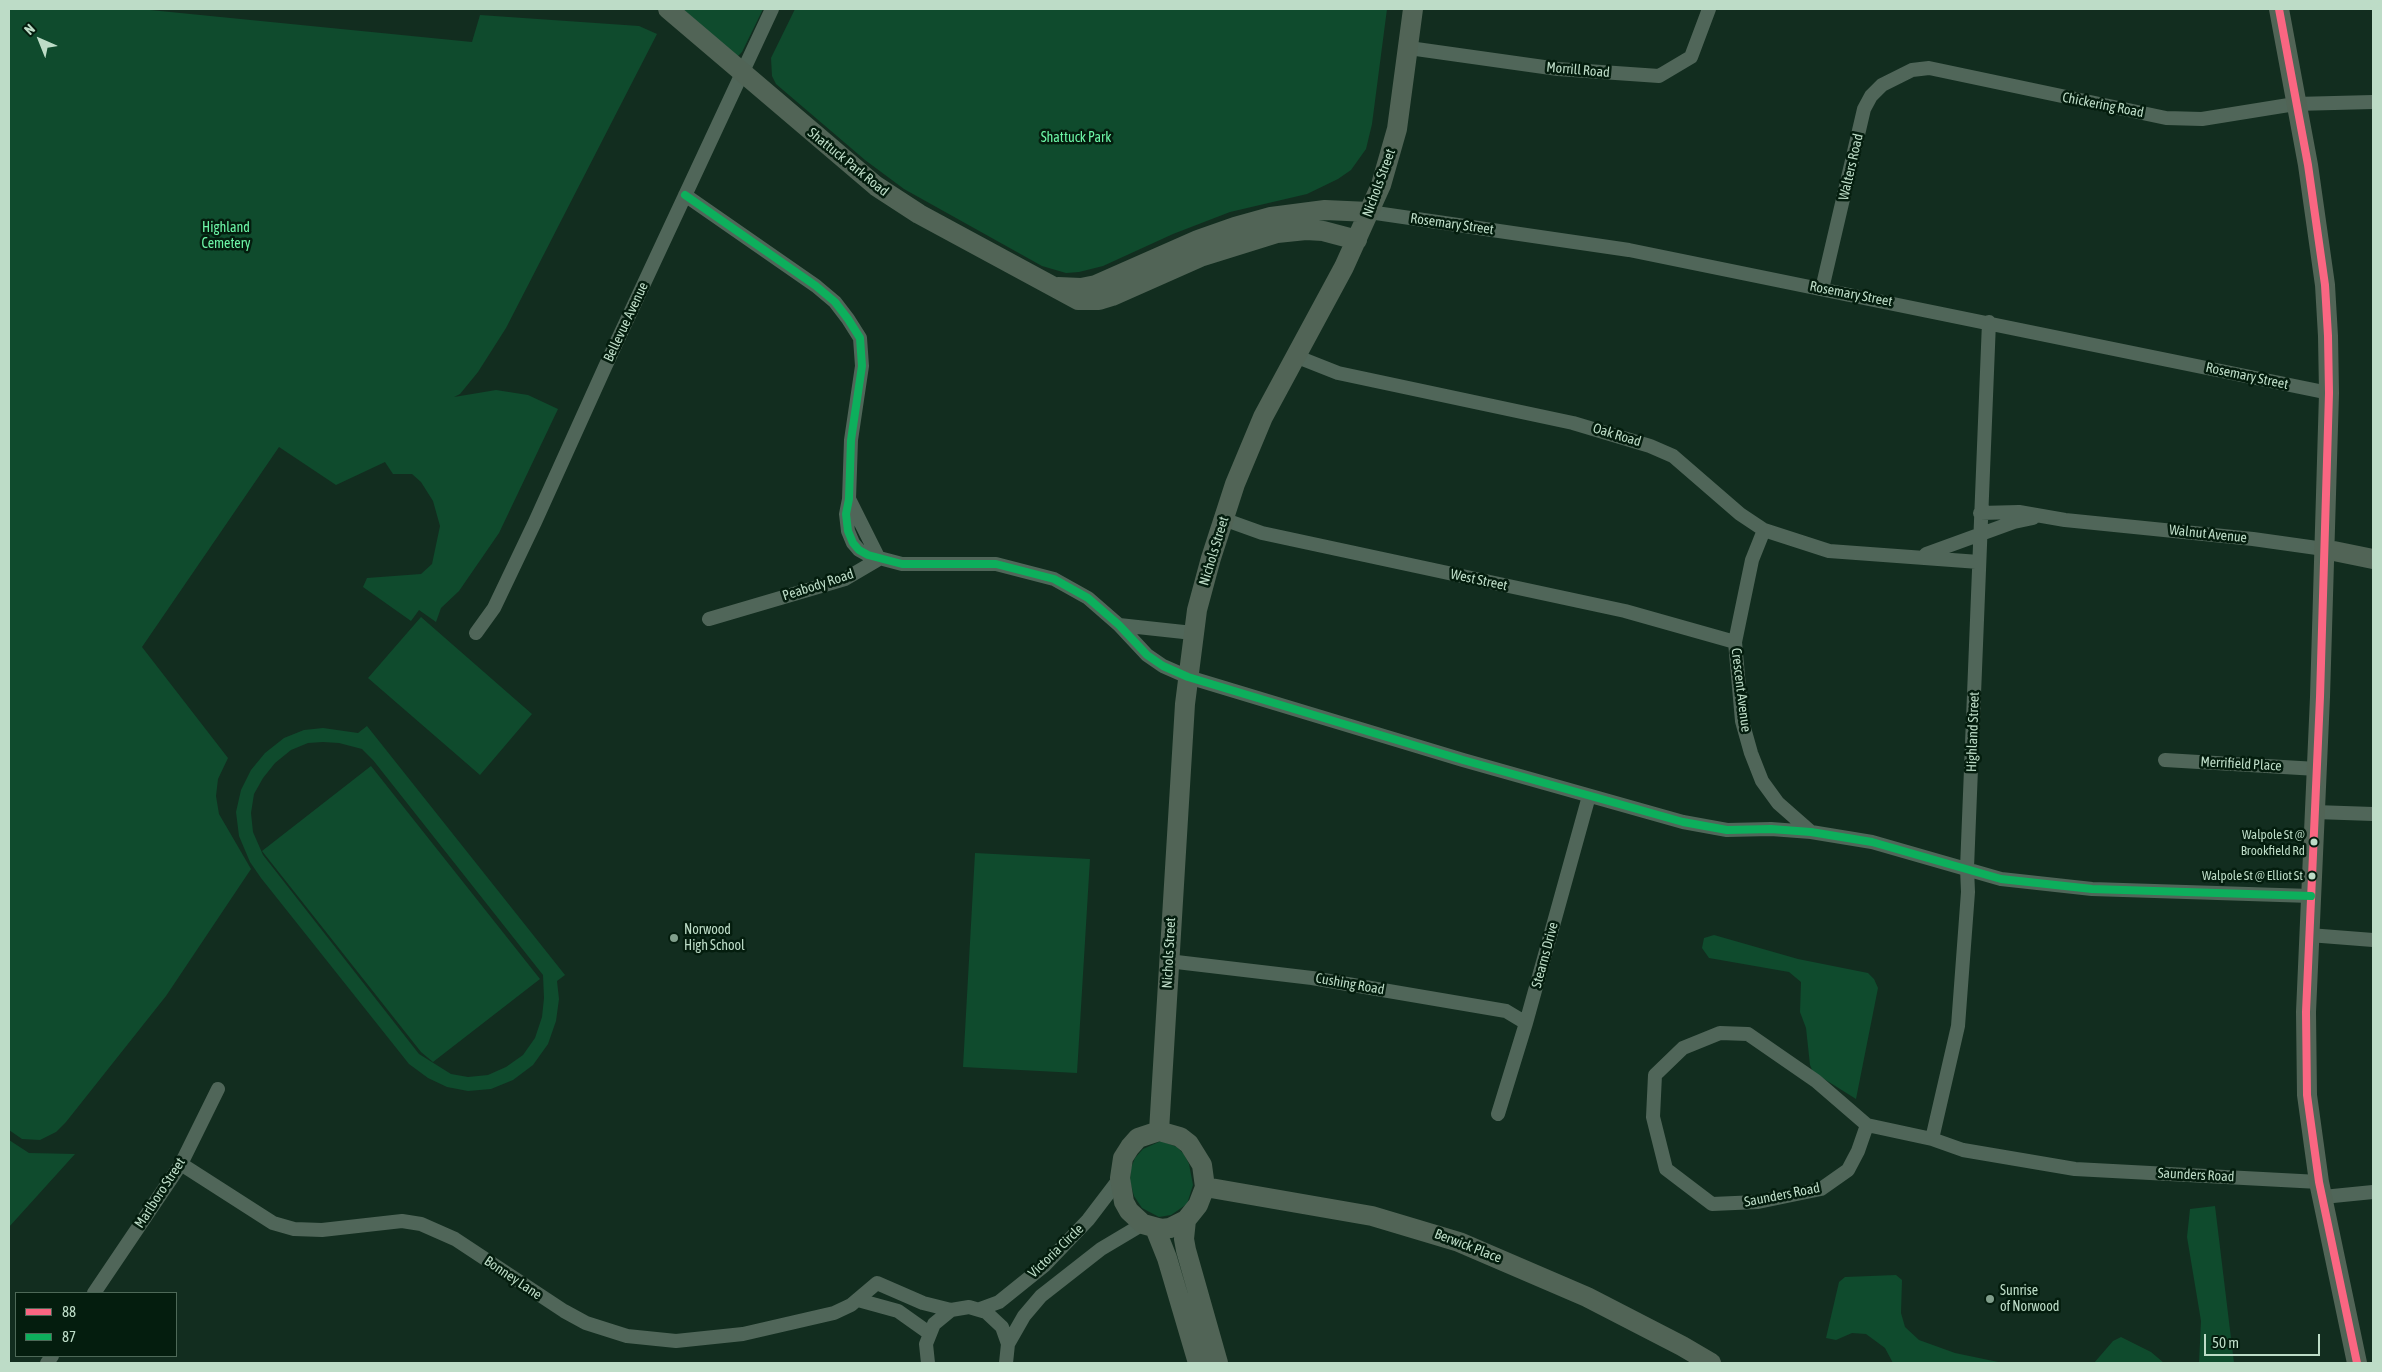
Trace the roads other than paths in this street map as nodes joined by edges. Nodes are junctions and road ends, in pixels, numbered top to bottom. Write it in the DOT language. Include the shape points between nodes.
graph roads {
  1 [pos="668,9"];
  2 [pos="772,9"];
  3 [pos="1413,9"];
  4 [pos="1709,9"];
  5 [pos="2279,9"];
  6 [pos="1409,48"];
  7 [pos="1912,70"];
  8 [pos="742,73"];
  9 [pos="2373,102"];
  10 [pos="2295,104"];
  11 [pos="685,195"];
  12 [pos="1370,212"];
  13 [pos="1357,240"];
  14 [pos="1156,267"];
  15 [pos="1822,288"];
  16 [pos="1989,322"];
  17 [pos="1295,356"];
  18 [pos="2329,393"];
  19 [pos="1980,513"];
  20 [pos="2041,516"];
  21 [pos="1223,520"];
  22 [pos="1764,530"];
  23 [pos="1980,535"];
  24 [pos="2324,549"];
  25 [pos="1915,556"];
  26 [pos="879,559"];
  27 [pos="2373,559"];
  28 [pos="1979,562"];
  29 [pos="709,619"];
  30 [pos="1119,625"];
  31 [pos="476,633"];
  32 [pos="1193,633"];
  33 [pos="1735,642"];
  34 [pos="1188,677"];
  35 [pos="2165,760"];
  36 [pos="2317,768"];
  37 [pos="1589,796"];
  38 [pos="2315,812"];
  39 [pos="2373,814"];
  40 [pos="1811,832"];
  41 [pos="1967,868"];
  42 [pos="2311,896"];
  43 [pos="2309,935"];
  44 [pos="2373,940"];
  45 [pos="1168,961"];
  46 [pos="1526,1024"];
  47 [pos="218,1089"];
  48 [pos="1498,1114"];
  49 [pos="1867,1125"];
  50 [pos="1159,1131"];
  51 [pos="1932,1139"];
  52 [pos="181,1164"];
  53 [pos="1120,1178"];
  54 [pos="1205,1187"];
  55 [pos="2321,1190"];
  56 [pos="2373,1192"];
  57 [pos="1186,1220"];
  58 [pos="1149,1226"];
  59 [pos="95,1292"];
  60 [pos="858,1300"];
  61 [pos="980,1309"];
  62 [pos="952,1310"];
  63 [pos="928,1334"];
  64 [pos="1008,1344"];
  65 [pos="928,1363"];
  66 [pos="1006,1363"];
  67 [pos="1198,1363"];
  68 [pos="1218,1363"];
  69 [pos="1711,1363"];
  70 [pos="2357,1363"];
  1 -- 8 [label="main road, Shattuck Park Road"];
  2 -- 8 [label="street, Bellevue Avenue"];
  3 -- 6 [label="main road, Nichols Street"];
  4 -- 6 [label="street, Morrill Road" via="1690,56 1659,76 1558,69"];
  5 -- 10 [label="main road"];
  6 -- 12 [label="main road, Nichols Street" via="1397,129"];
  7 -- 10 [label="street, Chickering Road" via="1929,68 2166,118 2202,119"];
  7 -- 15 [label="street, Walters Road" via="1882,85 1870,96 1864,109"];
  8 -- 11 [label="street, Bellevue Avenue"];
  8 -- 14 [label="main road, Shattuck Park Road" via="876,186 919,214 1049,286 1096,285"];
  9 -- 10 [label="street, Chickering Road"];
  10 -- 18 [label="main road" via="2308,165 2325,285"];
  11 -- 26 [label="street" via="816,286 839,308 860,338 862,366 851,440 849,499"];
  11 -- 31 [label="street, Bellevue Avenue" via="494,608"];
  12 -- 13 [label="main road, Nichols Street"];
  12 -- 14 [label="main road, Shattuck Park Road" via="1325,210 1271,217 1216,233"];
  12 -- 15 [label="street, Rosemary Street" via="1609,246"];
  13 -- 14 [label="main road, Shattuck Park Road" via="1323,231 1277,233"];
  13 -- 17 [label="main road, Nichols Street"];
  15 -- 16 [label="street, Rosemary Street"];
  16 -- 18 [label="street, Rosemary Street"];
  16 -- 19 [label="street, Highland Street"];
  17 -- 21 [label="main road, Nichols Street" via="1262,417"];
  17 -- 22 [label="street, Oak Road" via="1338,373 1581,425 1650,446 1673,456 1740,514"];
  18 -- 24 [label="main road"];
  19 -- 20 [label="street, Walnut Avenue" via="2019,512"];
  19 -- 23 [label="street, Highland Street"];
  20 -- 23 [label="street, Walnut Avenue"];
  20 -- 24 [label="street, Walnut Avenue"];
  21 -- 32 [label="main road, Nichols Street" via="1203,585"];
  21 -- 33 [label="street, West Street" via="1262,532 1625,611"];
  22 -- 25 [label="street, Oak Road" via="1829,550"];
  22 -- 33 [label="street, Crescent Avenue" via="1752,560"];
  23 -- 25 [label="street, Oak Road"];
  23 -- 28 [label="street, Highland Street"];
  24 -- 27 [label="main road, Walnut Avenue"];
  24 -- 36 [label="main road"];
  25 -- 28 [label="street, Oak Road"];
  26 -- 29 [label="street, Peabody Road" via="845,579"];
  26 -- 30 [label="street" via="911,564 996,564 1034,573 1072,588"];
  28 -- 41 [label="street, Highland Street"];
  30 -- 32 [label="street"];
  30 -- 34 [label="street" via="1147,656"];
  32 -- 34 [label="main road, Nichols Street"];
  33 -- 40 [label="street, Crescent Avenue" via="1742,721 1762,781 1778,803"];
  34 -- 37 [label="street"];
  34 -- 45 [label="main road, Nichols Street"];
  35 -- 36 [label="street, Merrifield Place"];
  36 -- 38 [label="main road"];
  37 -- 40 [label="street" via="1683,822 1727,830"];
  37 -- 46 [label="street, Stearns Drive"];
  38 -- 39 [label="street"];
  38 -- 42 [label="main road"];
  40 -- 41 [label="street" via="1872,842"];
  41 -- 42 [label="street" via="2002,879 2092,889"];
  41 -- 51 [label="street, Highland Street" via="1958,1026"];
  42 -- 43 [label="main road"];
  43 -- 44 [label="street"];
  43 -- 55 [label="main road" via="2305,1059"];
  45 -- 46 [label="street, Cushing Road" via="1312,978 1496,1009 1506,1011"];
  45 -- 50 [label="main road, Nichols Street"];
  46 -- 48 [label="street, Stearns Drive"];
  47 -- 52 [label="street, Marlboro Street"];
  49 -- 49 [label="street, Saunders Road" via="1816,1081 1748,1034 1720,1033 1683,1048 1656,1075 1653,1117 1666,1169 1712,1204 1758,1202 1821,1189 1848,1170"];
  49 -- 51 [label="street, Saunders Road"];
  50 -- 53 [label="main road" via="1138,1138 1130,1147"];
  50 -- 54 [label="main road" via="1180,1137 1190,1144 1202,1165"];
  51 -- 55 [label="street, Saunders Road" via="1963,1150 2075,1169"];
  52 -- 59 [label="street, Marlboro Street"];
  52 -- 60 [label="street, Bonney Lane" via="273,1224 322,1230 402,1221 421,1224 454,1239 586,1323 627,1336 676,1341 743,1334 834,1313"];
  53 -- 58 [label="main road" via="1129,1211"];
  53 -- 61 [label="street, Victoria Circle" via="1088,1220 1045,1265 999,1302"];
  54 -- 57 [label="main road" via="1198,1205"];
  54 -- 69 [label="main road, Berwick Place" via="1372,1216 1459,1242 1587,1297"];
  55 -- 56 [label="street, Saunders Road"];
  55 -- 70 [label="main road"];
  57 -- 58 [label="main road" via="1170,1228"];
  57 -- 68 [label="main road" via="1186,1250"];
  58 -- 64 [label="street, Victoria Circle" via="1101,1249 1046,1292 1024,1316"];
  58 -- 67 [label="main road" via="1167,1258"];
  60 -- 62 [label="street" via="877,1283 923,1303"];
  60 -- 63 [label="street" via="898,1311"];
  61 -- 62 [label="street"];
  61 -- 64 [label="street" via="999,1322"];
  62 -- 63 [label="street" via="938,1319"];
  63 -- 65 [label="street"];
  64 -- 66 [label="street"];
}
